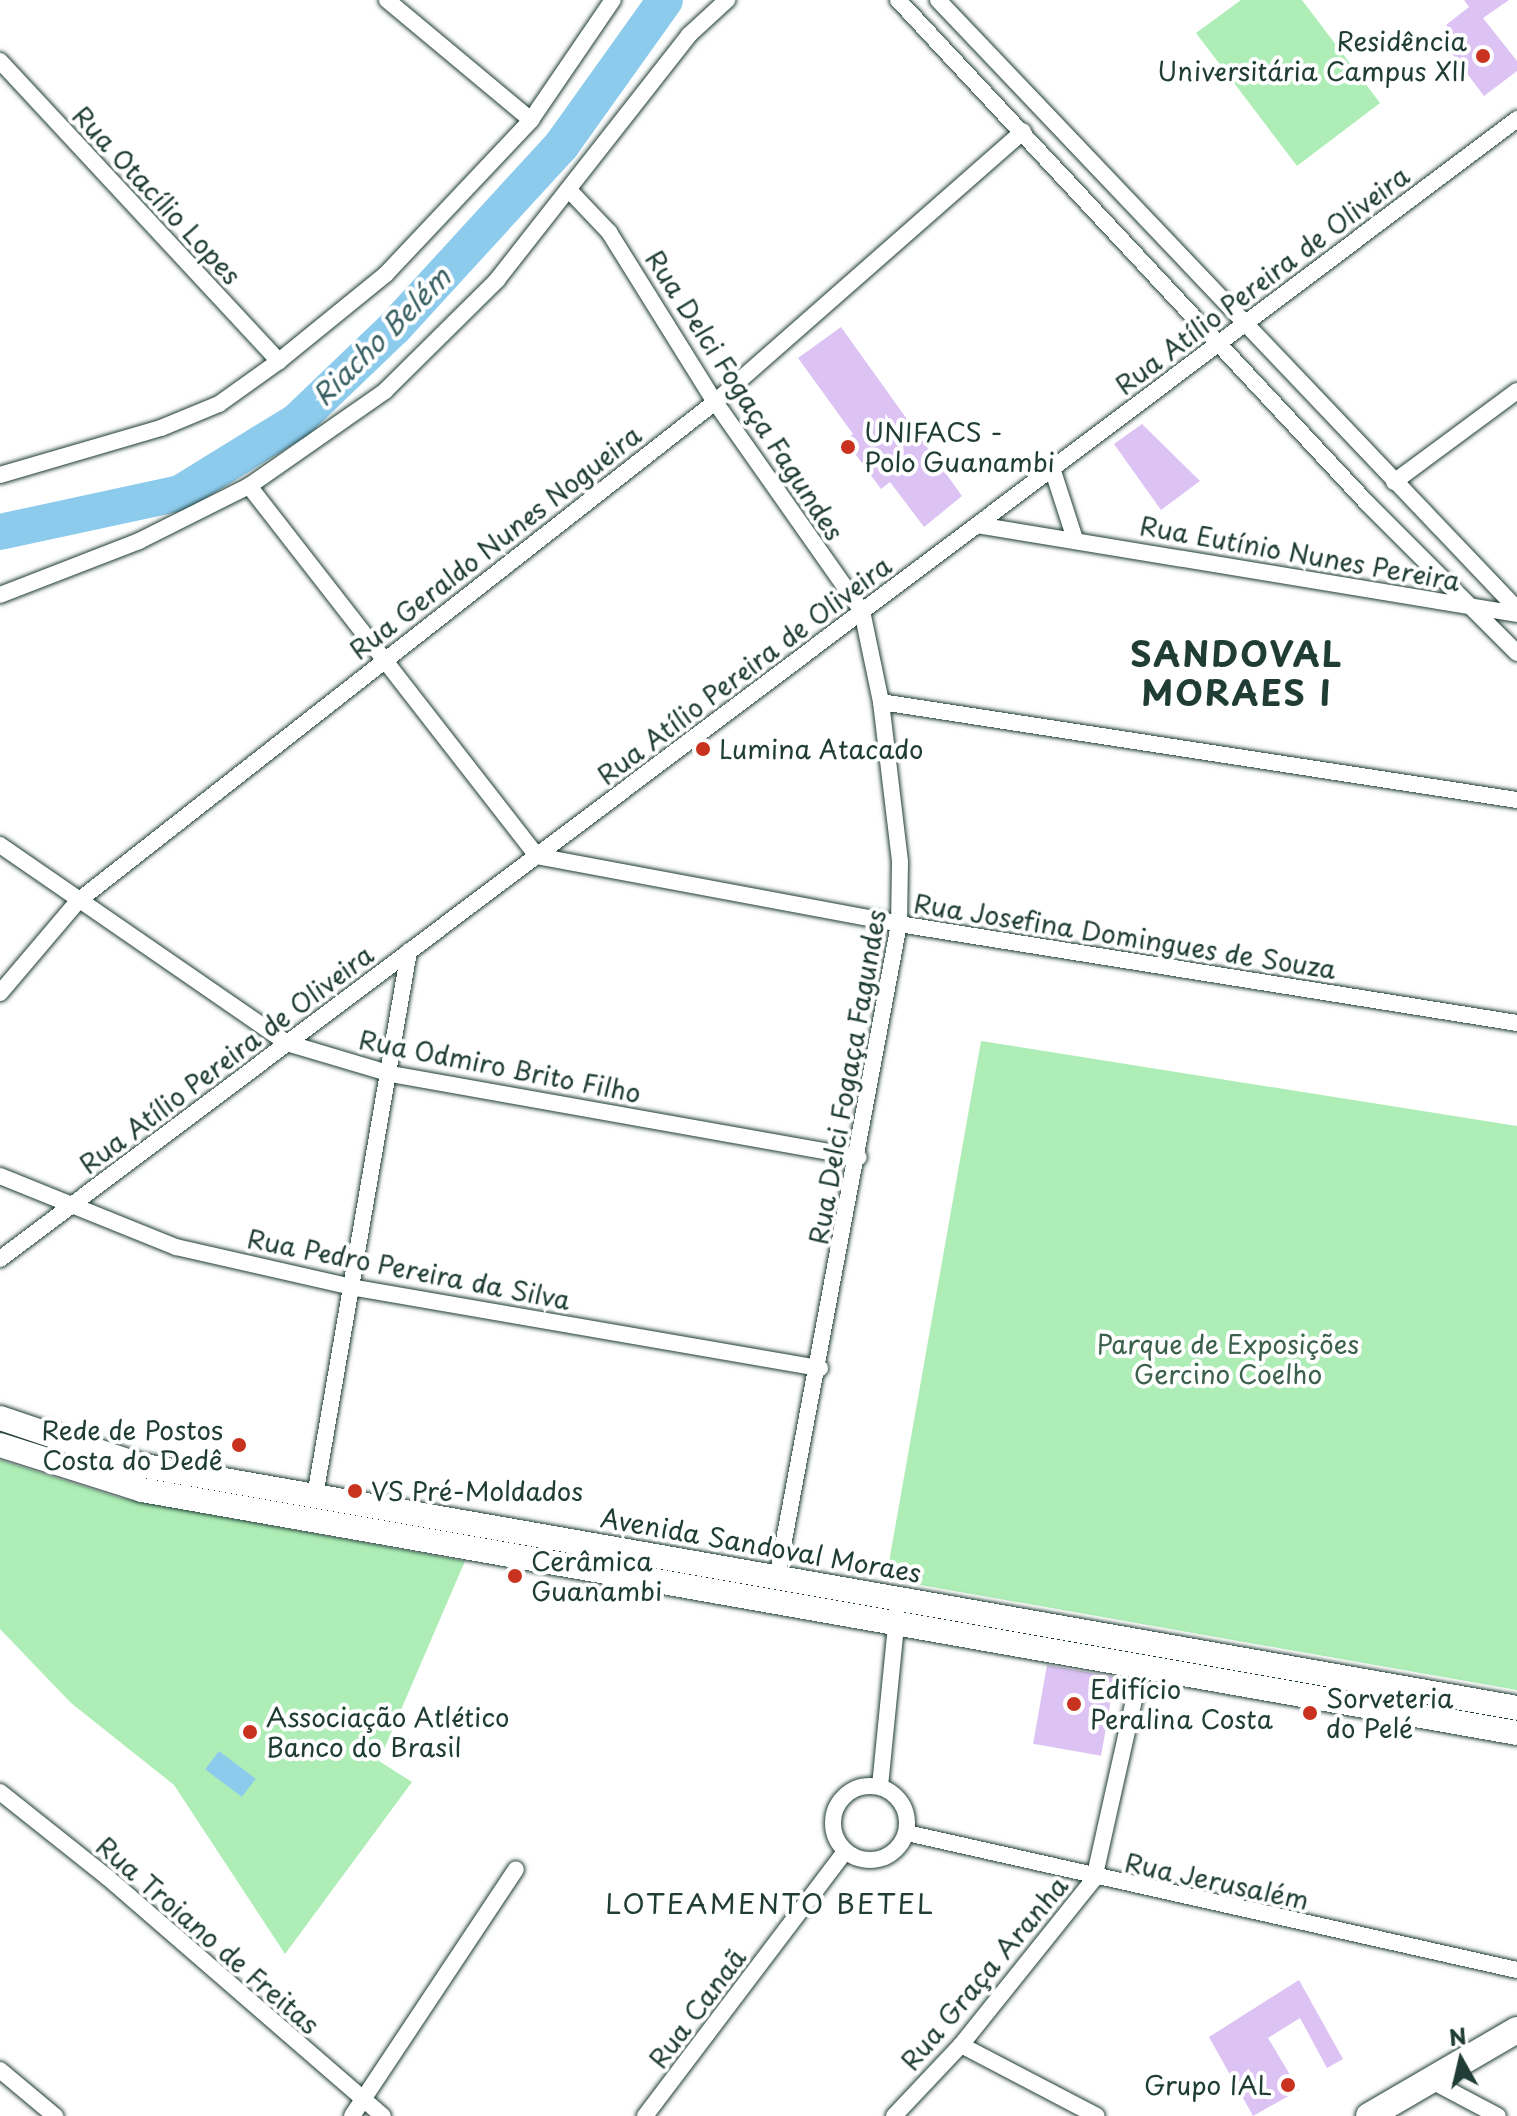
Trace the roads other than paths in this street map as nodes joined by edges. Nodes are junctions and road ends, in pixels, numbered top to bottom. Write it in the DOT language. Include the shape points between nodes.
graph roads {
  1 [pos="387,0"];
  2 [pos="613,0"];
  3 [pos="727,0"];
  4 [pos="898,0"];
  5 [pos="938,0"];
  6 [pos="0,61"];
  7 [pos="1517,119"];
  8 [pos="531,120"];
  9 [pos="1023,131"];
  10 [pos="571,192"];
  11 [pos="1246,322"];
  12 [pos="1221,341"];
  13 [pos="279,361"];
  14 [pos="1517,391"];
  15 [pos="715,402"];
  16 [pos="1052,468"];
  17 [pos="0,475"];
  18 [pos="1394,482"];
  19 [pos="249,486"];
  20 [pos="977,525"];
  21 [pos="1075,539"];
  22 [pos="0,595"];
  23 [pos="1468,606"];
  24 [pos="862,611"];
  25 [pos="1517,612"];
  26 [pos="1517,653"];
  27 [pos="383,658"];
  28 [pos="881,702"];
  29 [pos="1517,800"];
  30 [pos="0,845"];
  31 [pos="537,856"];
  32 [pos="78,901"];
  33 [pos="899,924"];
  34 [pos="409,951"];
  35 [pos="0,993"];
  36 [pos="1517,1023"];
  37 [pos="287,1043"];
  38 [pos="391,1074"];
  39 [pos="859,1157"];
  40 [pos="0,1176"];
  41 [pos="68,1208"];
  42 [pos="0,1259"];
  43 [pos="356,1288"];
  44 [pos="820,1368"];
  45 [pos="0,1418"];
  46 [pos="0,1445"];
  47 [pos="315,1496"];
  48 [pos="493,1526"];
  49 [pos="489,1551"];
  50 [pos="777,1578"];
  51 [pos="899,1599"];
  52 [pos="895,1624"];
  53 [pos="1141,1668"];
  54 [pos="1220,1669"];
  55 [pos="1517,1708"];
  56 [pos="1517,1733"];
  57 [pos="880,1786"];
  58 [pos="0,1792"];
  59 [pos="907,1833"];
  60 [pos="845,1852"];
  61 [pos="516,1869"];
  62 [pos="1094,1879"];
  63 [pos="1517,1970"];
  64 [pos="1517,2030"];
  65 [pos="961,2045"];
  66 [pos="0,2070"];
  67 [pos="1428,2079"];
  68 [pos="364,2101"];
  69 [pos="55,2116"];
  70 [pos="352,2116"];
  71 [pos="383,2116"];
  72 [pos="645,2116"];
  73 [pos="894,2116"];
  74 [pos="1097,2116"];
  75 [pos="1369,2116"];
  76 [pos="1498,2116"];
  1 -- 8 [label="street"];
  2 -- 8 [label="street"];
  3 -- 10 [label="street" via="680,45"];
  4 -- 9 [label="street"];
  5 -- 11 [label="street"];
  6 -- 13 [label="street, Rua Otacílio Lopes"];
  7 -- 11 [label="street, Rua Atílio Pereira de Oliveira"];
  8 -- 13 [label="street" via="386,274"];
  9 -- 12 [label="street"];
  9 -- 15 [label="street, Rua Geraldo Nunes Nogueira"];
  10 -- 15 [label="street, Rua Delci Fogaça Fagundes" via="609,232"];
  10 -- 19 [label="street" via="428,353 319,440"];
  11 -- 12 [label="street, Rua Atílio Pereira de Oliveira"];
  11 -- 18 [label="street"];
  12 -- 16 [label="street, Rua Atílio Pereira de Oliveira"];
  12 -- 23 [label="street"];
  13 -- 17 [label="street" via="219,404 161,428"];
  14 -- 18 [label="street"];
  15 -- 24 [label="street, Rua Delci Fogaça Fagundes"];
  15 -- 27 [label="street, Rua Geraldo Nunes Nogueira"];
  16 -- 20 [label="street, Rua Atílio Pereira de Oliveira"];
  16 -- 21 [label="street"];
  18 -- 25 [label="street"];
  19 -- 22 [label="street" via="139,541"];
  19 -- 27 [label="street"];
  20 -- 21 [label="street, Rua Eutínio Nunes Pereira"];
  20 -- 24 [label="street, Rua Atílio Pereira de Oliveira"];
  21 -- 23 [label="street, Rua Eutínio Nunes Pereira"];
  23 -- 25 [label="street, Rua Eutínio Nunes Pereira"];
  23 -- 26 [label="street"];
  24 -- 28 [label="street, Rua Delci Fogaça Fagundes"];
  24 -- 31 [label="street, Rua Atílio Pereira de Oliveira"];
  27 -- 31 [label="street"];
  27 -- 32 [label="street, Rua Geraldo Nunes Nogueira"];
  28 -- 29 [label="street"];
  28 -- 33 [label="street, Rua Delci Fogaça Fagundes" via="900,862"];
  30 -- 32 [label="street, Rua Odmiro Brito Filho"];
  31 -- 33 [label="street, Rua Josefina Domingues de Souza"];
  31 -- 34 [label="street, Rua Atílio Pereira de Oliveira"];
  32 -- 35 [label="street, Rua Geraldo Nunes Nogueira"];
  32 -- 37 [label="street, Rua Odmiro Brito Filho"];
  33 -- 36 [label="street, Rua Josefina Domingues de Souza"];
  33 -- 39 [label="street, Rua Delci Fogaça Fagundes"];
  34 -- 37 [label="street, Rua Atílio Pereira de Oliveira"];
  34 -- 38 [label="street"];
  37 -- 38 [label="street, Rua Odmiro Brito Filho"];
  37 -- 41 [label="street, Rua Atílio Pereira de Oliveira"];
  38 -- 39 [label="street, Rua Odmiro Brito Filho"];
  38 -- 43 [label="street"];
  39 -- 44 [label="street, Rua Delci Fogaça Fagundes"];
  40 -- 41 [label="street, Rua Pedro Pereira da Silva"];
  41 -- 42 [label="street, Rua Atílio Pereira de Oliveira"];
  41 -- 43 [label="street, Rua Pedro Pereira da Silva" via="176,1247"];
  43 -- 44 [label="street, Rua Pedro Pereira da Silva"];
  43 -- 47 [label="street"];
  44 -- 50 [label="street, Rua Delci Fogaça Fagundes"];
  45 -- 47 [label="main road, Avenida Sandoval Moraes" via="139,1465"];
  46 -- 49 [label="main road, Avenida Sandoval Moraes" via="142,1490"];
  47 -- 48 [label="main road, Avenida Sandoval Moraes"];
  48 -- 49 [label="main road"];
  48 -- 50 [label="main road, Avenida Sandoval Moraes"];
  49 -- 52 [label="main road, Avenida Sandoval Moraes"];
  50 -- 51 [label="main road, Avenida Sandoval Moraes"];
  51 -- 52 [label="street"];
  51 -- 54 [label="main road, Avenida Sandoval Moraes"];
  52 -- 53 [label="main road, Avenida Sandoval Moraes"];
  52 -- 57 [label="street"];
  53 -- 54 [label="main road, Avenida Sandoval Moraes"];
  53 -- 62 [label="street, Rua Graça Aranha"];
  54 -- 55 [label="main road, Avenida Sandoval Moraes"];
  54 -- 56 [label="main road, Avenida Sandoval Moraes"];
  57 -- 59 [label="street" via="903,1804"];
  57 -- 60 [label="street" via="855,1788 836,1805 832,1829"];
  58 -- 68 [label="street, Rua Troiano de Freitas" via="107,1877"];
  59 -- 60 [label="street" via="893,1854 868,1861"];
  59 -- 62 [label="street, Rua Jerusalém"];
  60 -- 72 [label="street, Rua Canaã"];
  61 -- 68 [label="street"];
  62 -- 63 [label="street, Rua Jerusalém"];
  62 -- 65 [label="street, Rua Graça Aranha"];
  64 -- 67 [label="main road"];
  65 -- 73 [label="street, Rua Graça Aranha"];
  65 -- 74 [label="street"];
  66 -- 69 [label="street"];
  67 -- 75 [label="main road"];
  67 -- 76 [label="street"];
  68 -- 70 [label="street"];
  68 -- 71 [label="street, Rua Troiano de Freitas"];
}
